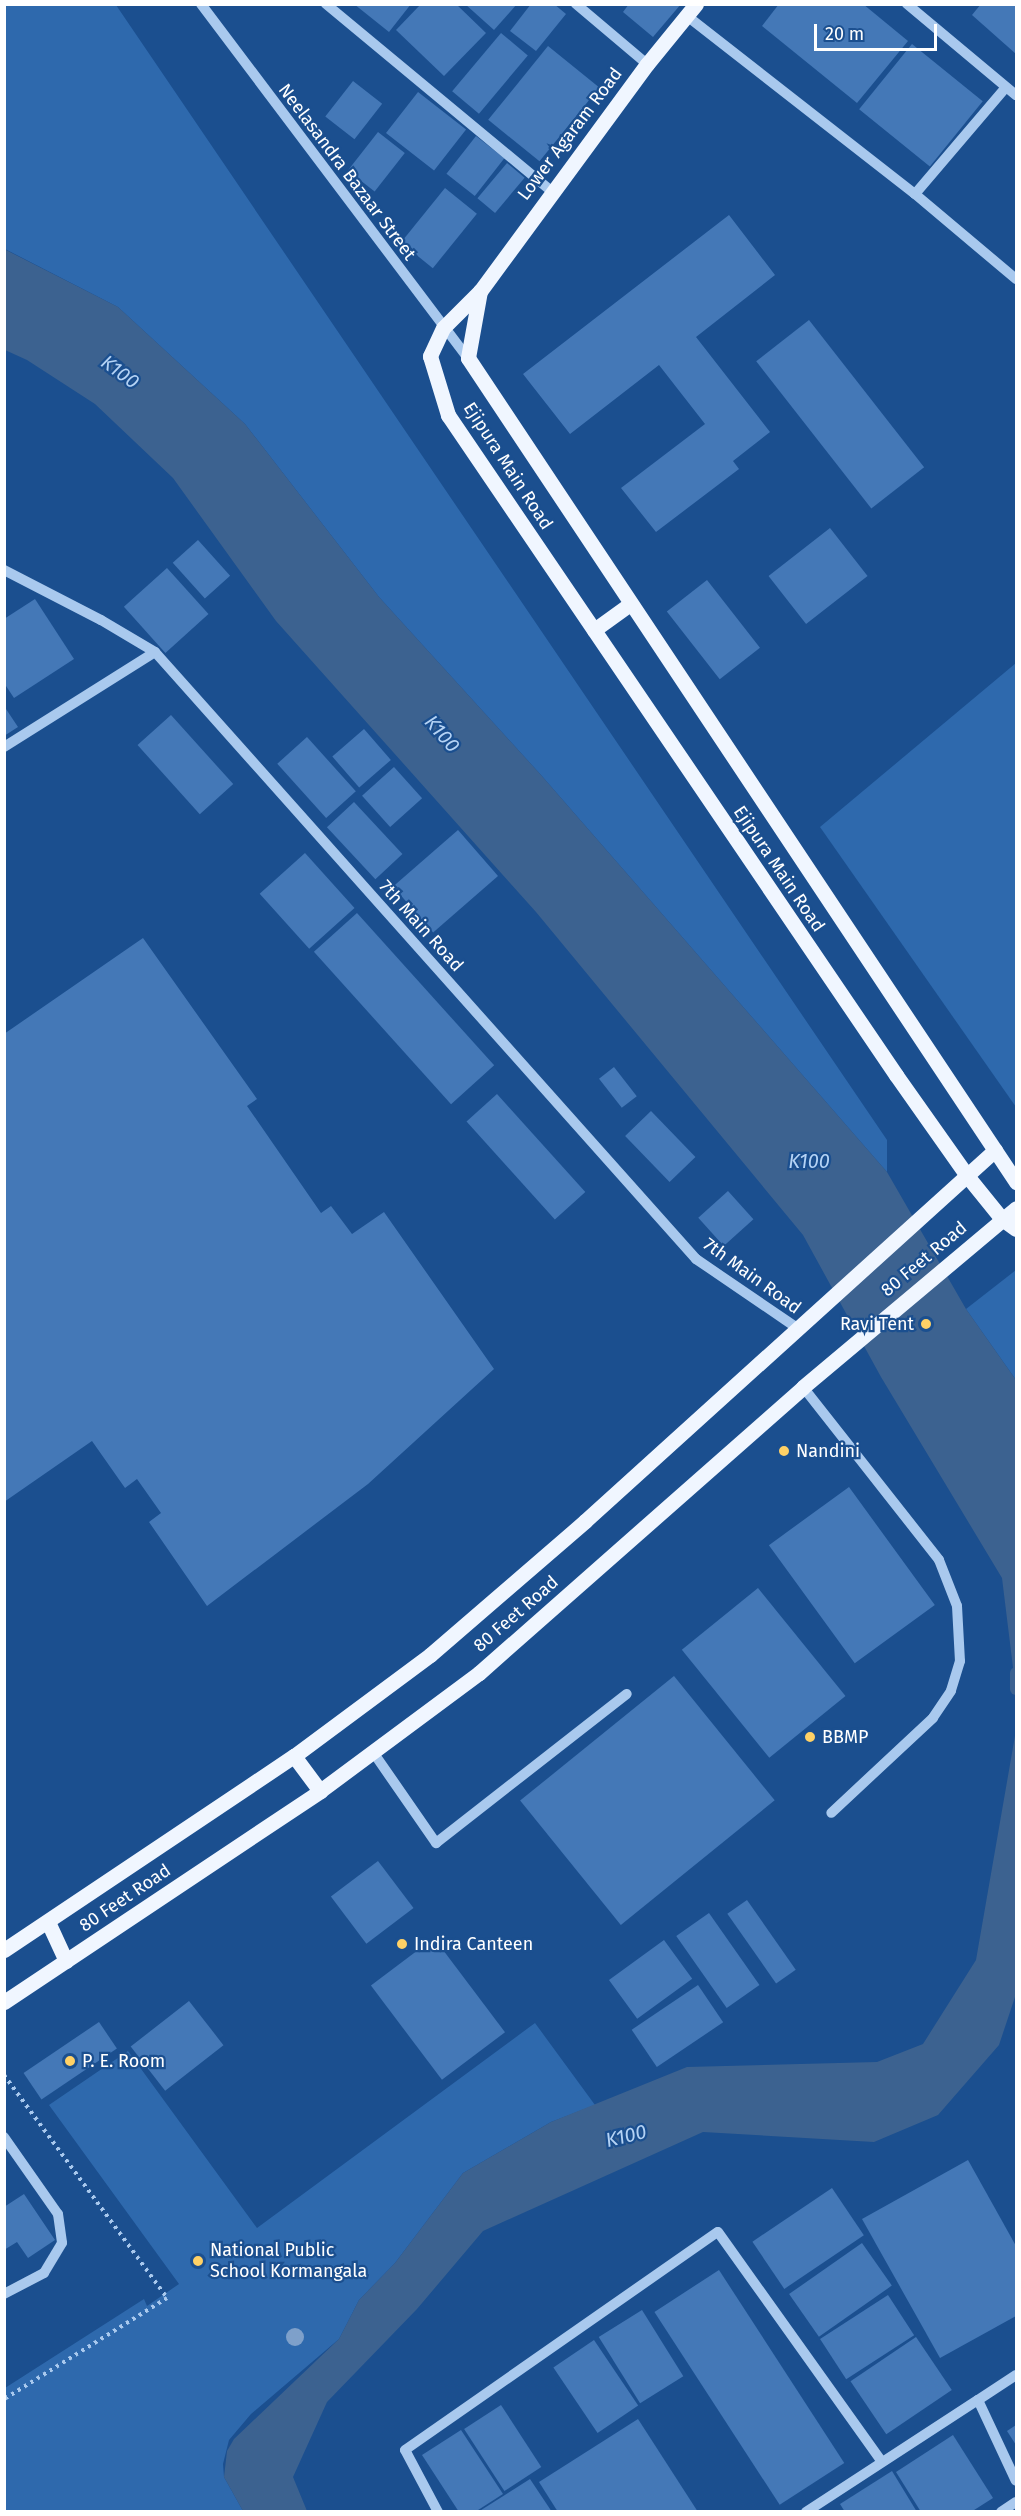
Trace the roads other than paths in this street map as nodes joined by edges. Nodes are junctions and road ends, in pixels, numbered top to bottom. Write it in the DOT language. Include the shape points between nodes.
graph roads {
  1 [pos="326,4"];
  2 [pos="576,4"];
  3 [pos="908,4"];
  4 [pos="207,7"];
  5 [pos="692,10"];
  6 [pos="647,64"];
  7 [pos="1006,87"];
  8 [pos="1017,95"];
  9 [pos="551,191"];
  10 [pos="915,194"];
  11 [pos="1017,279"];
  12 [pos="480,291"];
  13 [pos="443,328"];
  14 [pos="468,358"];
  15 [pos="4,570"];
  16 [pos="630,604"];
  17 [pos="594,630"];
  18 [pos="155,652"];
  19 [pos="4,747"];
  20 [pos="995,1150"];
  21 [pos="968,1177"];
  22 [pos="1017,1182"];
  23 [pos="1017,1208"];
  24 [pos="1002,1220"];
  25 [pos="1017,1229"];
  26 [pos="797,1329"];
  27 [pos="803,1387"];
  28 [pos="627,1694"];
  29 [pos="373,1752"];
  30 [pos="294,1756"];
  31 [pos="320,1791"];
  32 [pos="831,1813"];
  33 [pos="48,1922"];
  34 [pos="4,1950"];
  35 [pos="66,1961"];
  36 [pos="4,2002"];
  37 [pos="4,2137"];
  38 [pos="4,2294"];
  39 [pos="1017,2375"];
  40 [pos="978,2400"];
  41 [pos="882,2462"];
  42 [pos="1017,2481"];
  43 [pos="1017,2502"];
  44 [pos="438,2511"];
  45 [pos="806,2511"];
  46 [pos="1001,2511"];
  1 -- 9 [label="street"];
  2 -- 6 [label="street"];
  3 -- 7 [label="street"];
  4 -- 13 [label="street, Neelasandra Bazaar Street"];
  5 -- 6 [label="main road, Lower Agaram Road"];
  5 -- 10 [label="street"];
  6 -- 9 [label="main road, Lower Agaram Road"];
  7 -- 8 [label="street"];
  7 -- 10 [label="street"];
  9 -- 12 [label="main road, Lower Agaram Road"];
  10 -- 11 [label="street"];
  12 -- 13 [label="main road, Ejipura Main Road"];
  12 -- 14 [label="main road"];
  13 -- 14 [label="street, Neelasandra Bazaar Street"];
  13 -- 17 [label="main road, Ejipura Main Road" via="430,356 448,415"];
  14 -- 16 [label="main road, Ejipura Main Road"];
  15 -- 18 [label="street, 7th Main Road"];
  16 -- 17 [label="main road"];
  16 -- 20 [label="main road, Ejipura Main Road"];
  17 -- 21 [label="main road, Ejipura Main Road"];
  18 -- 19 [label="street"];
  18 -- 26 [label="street, 7th Main Road" via="696,1259"];
  20 -- 21 [label="main road, 80 Feet Road"];
  20 -- 22 [label="main road, Ejipura Main Road"];
  21 -- 24 [label="main road, Ejipura Main Road"];
  21 -- 26 [label="main road, 80 Feet Road"];
  23 -- 24 [label="main road, 80 Feet Road"];
  24 -- 25 [label="main road, Ejipura Main Road"];
  24 -- 27 [label="main road, 80 Feet Road"];
  26 -- 30 [label="main road, 80 Feet Road" via="439,1647"];
  27 -- 29 [label="main road, 80 Feet Road" via="479,1673"];
  27 -- 32 [label="street" via="939,1560 957,1606 960,1661 951,1691 933,1718"];
  28 -- 29 [label="street" via="436,1843"];
  29 -- 31 [label="main road, 80 Feet Road"];
  30 -- 31 [label="main road"];
  30 -- 33 [label="main road, 80 Feet Road"];
  31 -- 35 [label="main road, 80 Feet Road"];
  33 -- 34 [label="main road, 80 Feet Road"];
  33 -- 35 [label="main road"];
  35 -- 36 [label="main road, 80 Feet Road"];
  37 -- 38 [label="street" via="58,2214 62,2243 44,2273"];
  39 -- 40 [label="street"];
  40 -- 41 [label="street"];
  40 -- 42 [label="street"];
  41 -- 44 [label="street" via="718,2232 405,2450"];
  41 -- 45 [label="street"];
  43 -- 46 [label="street"];
}
